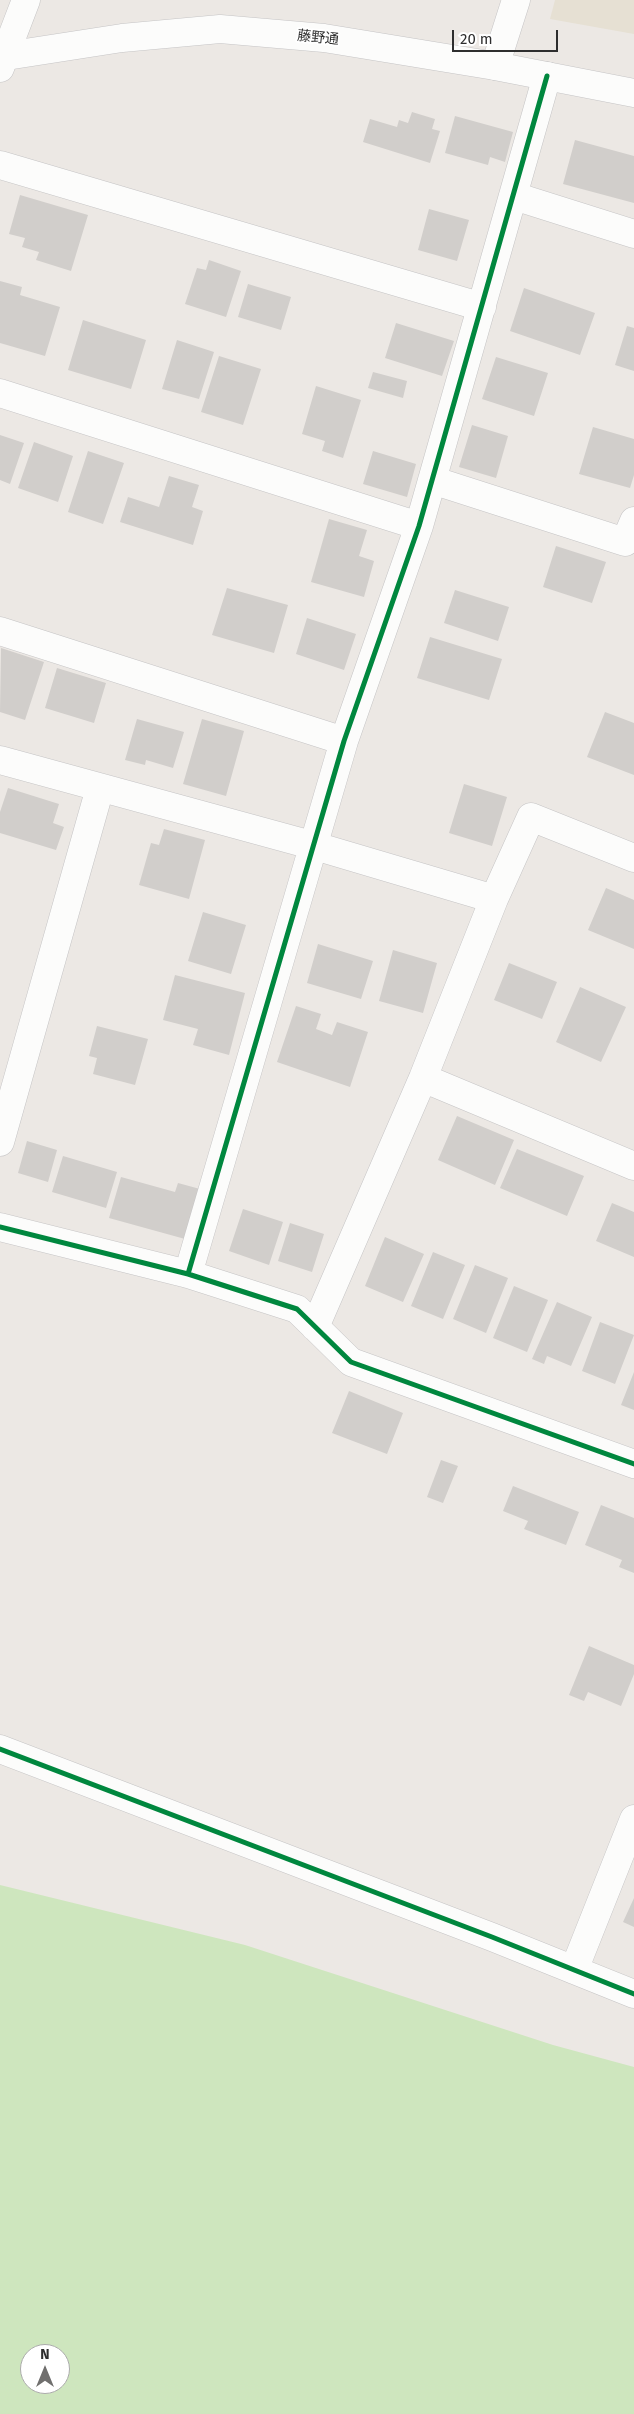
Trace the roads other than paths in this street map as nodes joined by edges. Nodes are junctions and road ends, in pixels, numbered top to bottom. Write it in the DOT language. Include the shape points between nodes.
graph roads {
  1 [pos="26,0"];
  2 [pos="516,0"];
  3 [pos="2,60"];
  4 [pos="494,66"];
  5 [pos="547,76"];
  6 [pos="634,94"];
  7 [pos="0,165"];
  8 [pos="514,196"];
  9 [pos="634,234"];
  10 [pos="482,307"];
  11 [pos="0,393"];
  12 [pos="432,480"];
  13 [pos="634,521"];
  14 [pos="419,526"];
  15 [pos="0,631"];
  16 [pos="344,741"];
  17 [pos="0,760"];
  18 [pos="100,788"];
  19 [pos="315,846"];
  20 [pos="634,858"];
  21 [pos="494,899"];
  22 [pos="423,1078"];
  23 [pos="0,1142"];
  24 [pos="634,1166"];
  25 [pos="0,1227"];
  26 [pos="188,1274"];
  27 [pos="316,1327"];
  28 [pos="634,1464"];
  29 [pos="0,1749"];
  30 [pos="634,1819"];
  31 [pos="574,1970"];
  32 [pos="634,1994"];
  1 -- 3 [label="street"];
  2 -- 4 [label="street"];
  3 -- 4 [label="street, 藤野通" via="122,38 220,29 324,38"];
  4 -- 5 [label="street, 藤野通"];
  5 -- 6 [label="street, 藤野通"];
  5 -- 8 [label="street"];
  7 -- 10 [label="street"];
  8 -- 9 [label="street"];
  8 -- 10 [label="street"];
  10 -- 12 [label="street"];
  11 -- 14 [label="street"];
  12 -- 13 [label="street" via="626,542"];
  12 -- 14 [label="street"];
  14 -- 16 [label="street"];
  15 -- 16 [label="street"];
  16 -- 19 [label="street"];
  17 -- 18 [label="street"];
  18 -- 19 [label="street"];
  18 -- 23 [label="street"];
  19 -- 21 [label="street"];
  19 -- 26 [label="street"];
  20 -- 21 [label="street" via="531,817"];
  21 -- 22 [label="street"];
  22 -- 24 [label="street"];
  22 -- 27 [label="street"];
  25 -- 26 [label="street"];
  26 -- 27 [label="street" via="297,1308"];
  27 -- 28 [label="street" via="351,1362"];
  29 -- 31 [label="street"];
  30 -- 31 [label="street"];
  31 -- 32 [label="street"];
}
